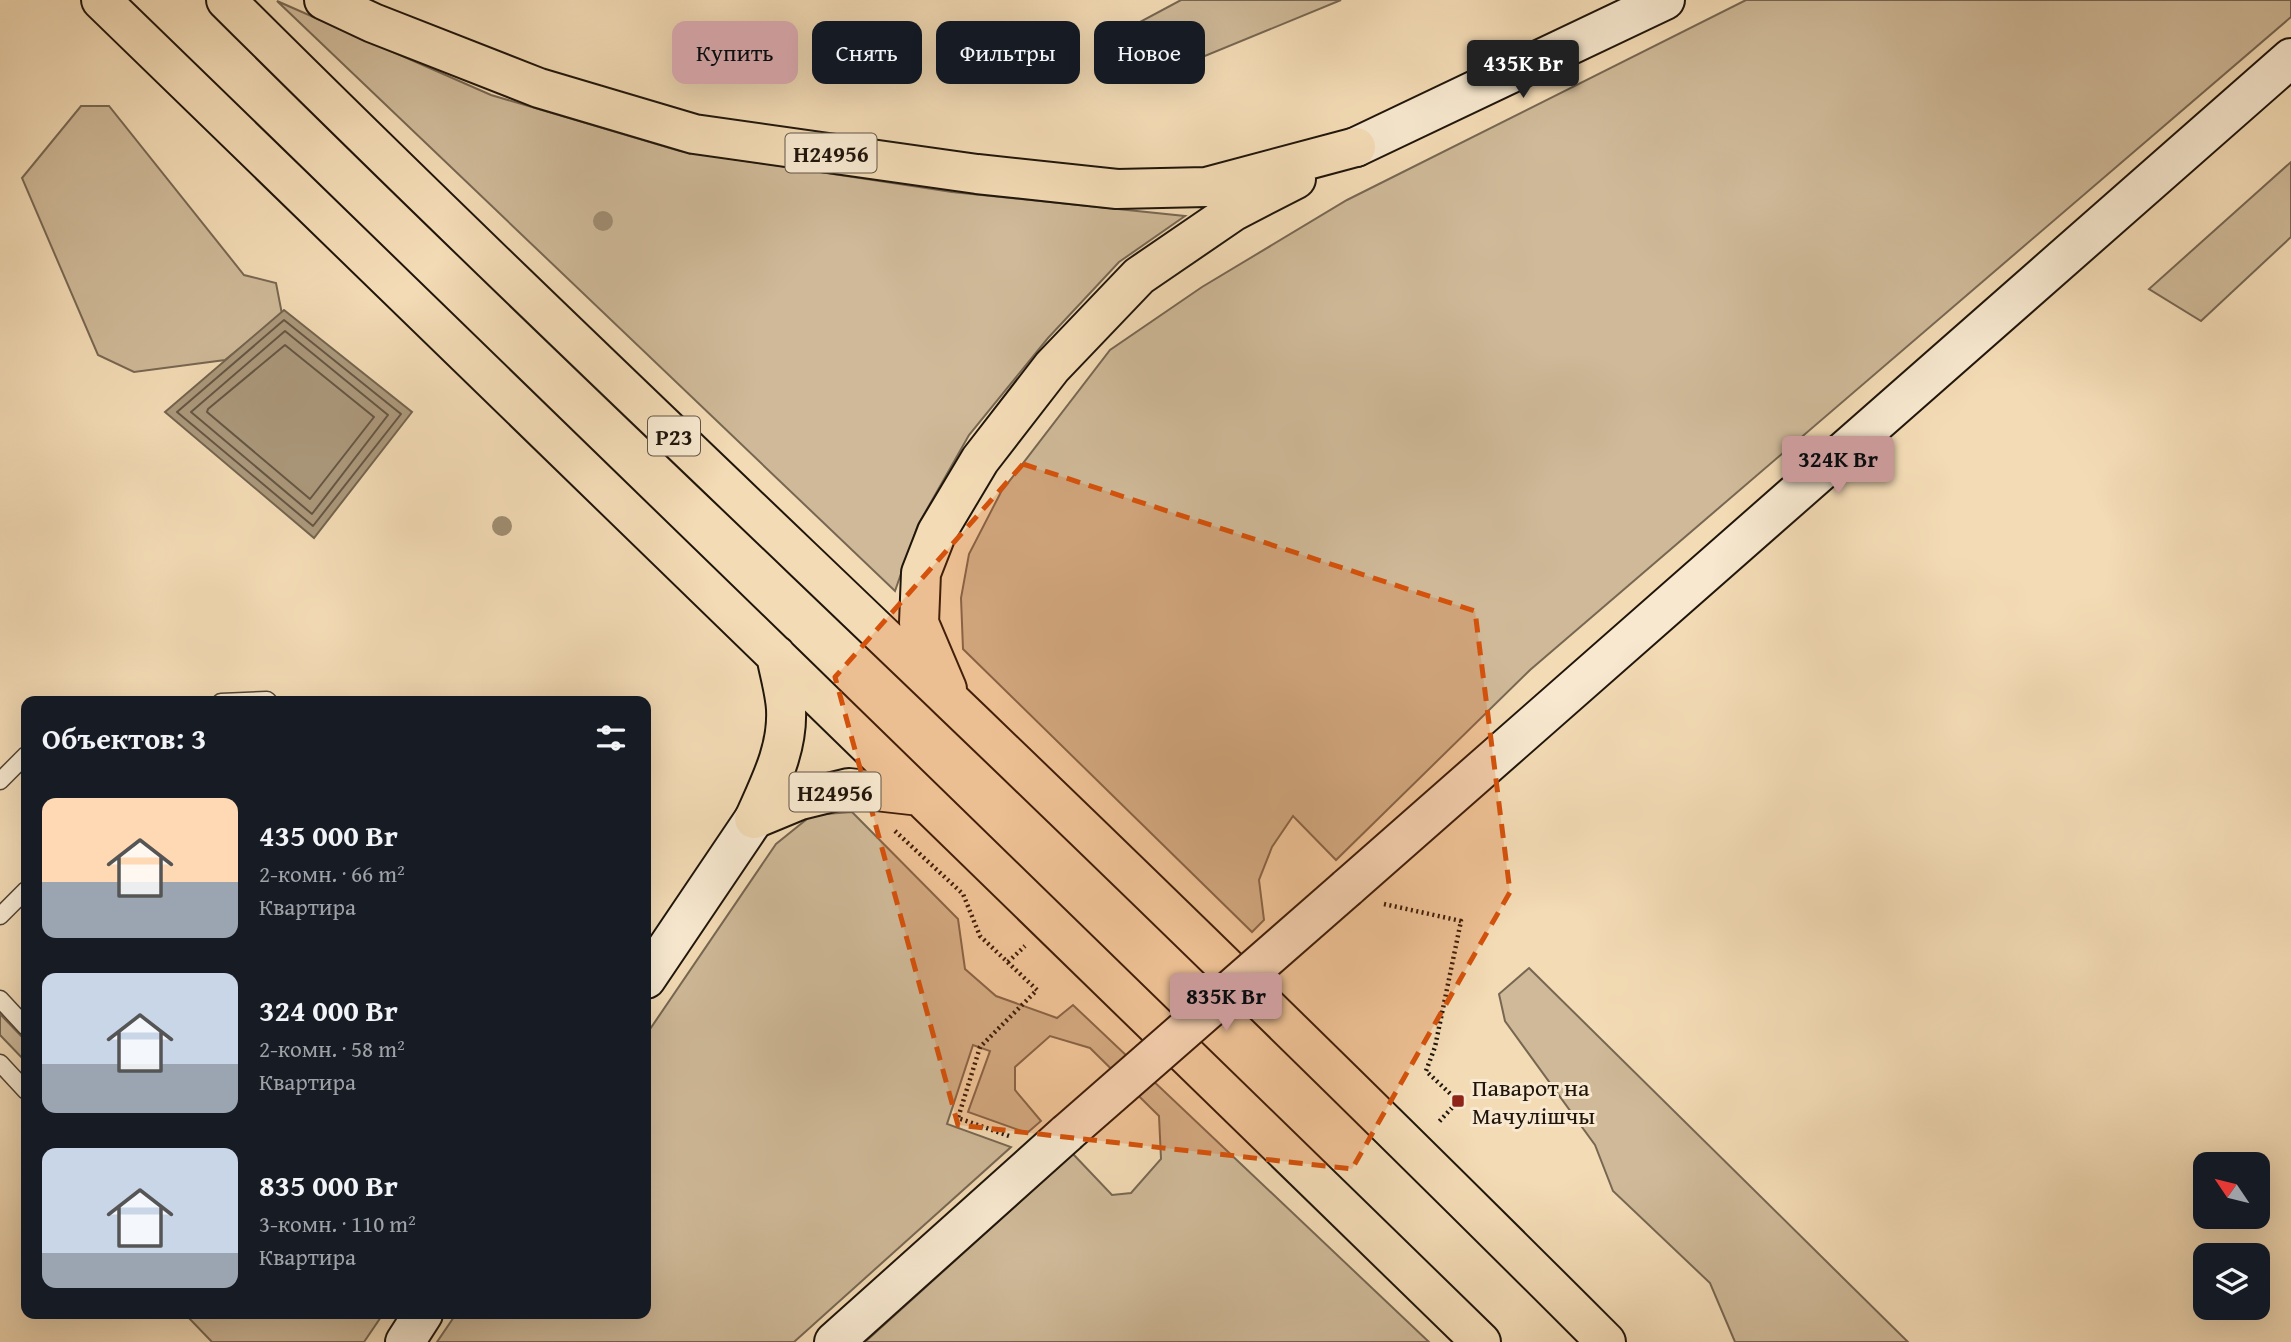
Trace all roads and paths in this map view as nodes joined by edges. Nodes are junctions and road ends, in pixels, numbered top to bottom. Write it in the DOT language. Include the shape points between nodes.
graph roads {
  1 [pos="101,0"];
  2 [pos="226,0"];
  3 [pos="324,0"];
  4 [pos="1665,0"];
  5 [pos="2291,58"];
  6 [pos="1356,147"];
  7 [pos="776,655"];
  8 [pos="954,703"];
  9 [pos="21,760"];
  10 [pos="0,781"];
  11 [pos="920,796"];
  12 [pos="754,819"];
  13 [pos="892,828"];
  14 [pos="21,895"];
  15 [pos="1361,895"];
  16 [pos="0,916"];
  17 [pos="651,971"];
  18 [pos="0,999"];
  19 [pos="21,1022"];
  20 [pos="0,1063"];
  21 [pos="21,1086"];
  22 [pos="1014,1138"];
  23 [pos="1413,1149"];
  24 [pos="419,1319"];
  25 [pos="405,1342"];
  26 [pos="834,1342"];
  27 [pos="1481,1342"];
  28 [pos="1606,1342"];
  1 -- 7 [label="highway"];
  2 -- 8 [label="highway, Р23"];
  3 -- 6 [label="highway, Н24956" via="538,88 694,134 1117,189 1206,187"];
  4 -- 6 [label="street, Н24956"];
  5 -- 15 [label="street"];
  6 -- 8 [label="highway, Н24956" via="1234,211 1139,276 1052,367 980,460 937,532 921,573 919,623"];
  7 -- 11 [label="highway"];
  7 -- 12 [label="highway, Н24956" via="786,708 785,734 779,761"];
  8 -- 23 [label="highway, Р23"];
  9 -- 10 [label="lane"];
  11 -- 12 [label="highway, Н24956" via="849,788 800,800"];
  11 -- 27 [label="highway"];
  12 -- 17 [label="street, Н24956"];
  13 -- 22 [label="path" via="963,894 980,936 1037,990 980,1047 958,1118"];
  14 -- 16 [label="lane"];
  15 -- 23 [label="path" via="1461,920 1426,1071 1458,1101"];
  15 -- 26 [label="street, bridge" via="1067,1133"];
  18 -- 19 [label="lane"];
  20 -- 21 [label="lane"];
  23 -- 28 [label="highway, Р23"];
  24 -- 25 [label="street"];
}
